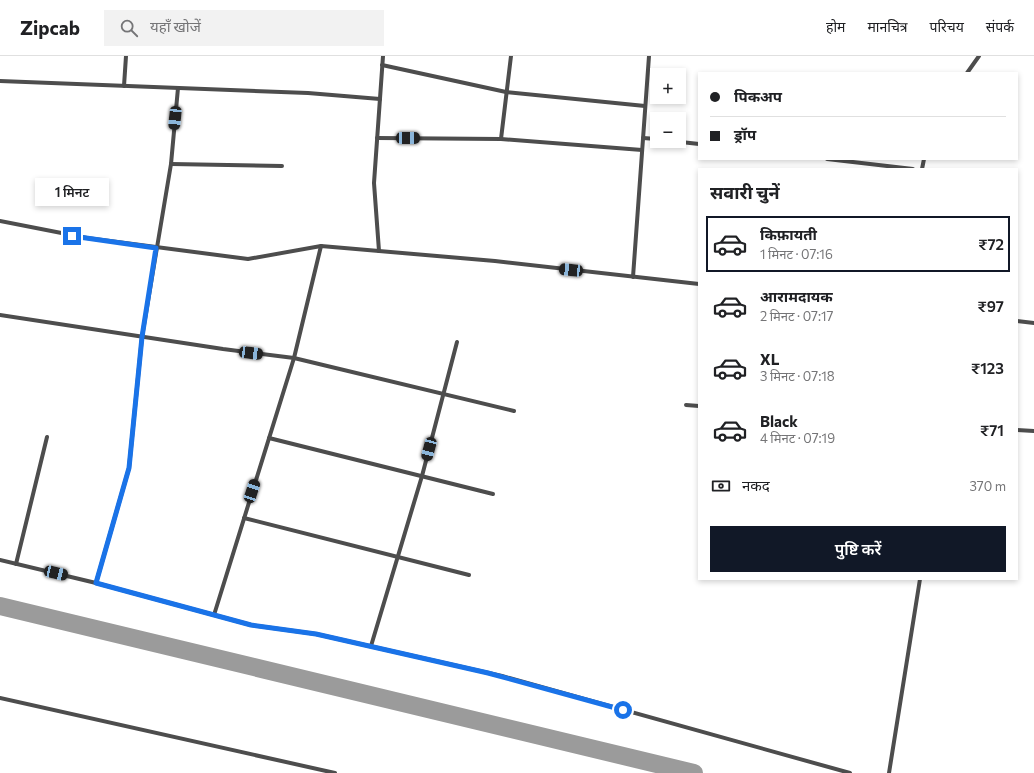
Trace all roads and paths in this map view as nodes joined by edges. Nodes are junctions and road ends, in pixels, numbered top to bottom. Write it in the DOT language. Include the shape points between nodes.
graph roads {
  1 [pos="126,56"];
  2 [pos="383,56"];
  3 [pos="511,56"];
  4 [pos="649,56"];
  5 [pos="979,56"];
  6 [pos="382,65"];
  7 [pos="968,72"];
  8 [pos="0,81"];
  9 [pos="124,86"];
  10 [pos="178,88"];
  11 [pos="506,92"];
  12 [pos="380,99"];
  13 [pos="645,106"];
  14 [pos="377,138"];
  15 [pos="643,138"];
  16 [pos="650,138"];
  17 [pos="501,139"];
  18 [pos="686,143"];
  19 [pos="698,144"];
  20 [pos="642,150"];
  21 [pos="836,160"];
  22 [pos="171,164"];
  23 [pos="282,166"];
  24 [pos="904,168"];
  25 [pos="0,221"];
  26 [pos="321,246"];
  27 [pos="156,248"];
  28 [pos="379,251"];
  29 [pos="633,276"];
  30 [pos="698,284"];
  31 [pos="0,315"];
  32 [pos="1018,321"];
  33 [pos="1034,323"];
  34 [pos="142,337"];
  35 [pos="457,342"];
  36 [pos="294,358"];
  37 [pos="444,394"];
  38 [pos="686,405"];
  39 [pos="698,406"];
  40 [pos="514,410"];
  41 [pos="1018,430"];
  42 [pos="1034,431"];
  43 [pos="47,437"];
  44 [pos="269,438"];
  45 [pos="422,476"];
  46 [pos="493,494"];
  47 [pos="244,518"];
  48 [pos="397,557"];
  49 [pos="0,560"];
  50 [pos="16,564"];
  51 [pos="469,575"];
  52 [pos="920,580"];
  53 [pos="96,583"];
  54 [pos="214,615"];
  55 [pos="371,646"];
  56 [pos="0,698"];
  57 [pos="335,773"];
  58 [pos="850,773"];
  59 [pos="889,773"];
  1 -- 9 [label="street"];
  2 -- 6 [label="street"];
  3 -- 11 [label="street"];
  4 -- 13 [label="street"];
  5 -- 7 [label="street"];
  6 -- 11 [label="street"];
  6 -- 12 [label="street"];
  8 -- 9 [label="street"];
  9 -- 10 [label="street"];
  10 -- 12 [label="street" via="308,93"];
  10 -- 22 [label="street"];
  11 -- 13 [label="street"];
  11 -- 17 [label="street"];
  12 -- 14 [label="street"];
  13 -- 15 [label="street"];
  14 -- 17 [label="street"];
  14 -- 28 [label="street" via="374,183"];
  15 -- 16 [label="street"];
  15 -- 20 [label="street"];
  17 -- 20 [label="street"];
  18 -- 19 [label="street"];
  20 -- 29 [label="street"];
  21 -- 24 [label="street"];
  22 -- 23 [label="street"];
  22 -- 27 [label="street"];
  25 -- 27 [label="street" via="86,238"];
  26 -- 27 [label="street" via="248,259"];
  26 -- 28 [label="street"];
  26 -- 36 [label="street"];
  27 -- 34 [label="street"];
  28 -- 29 [label="street"];
  29 -- 30 [label="street"];
  31 -- 34 [label="street"];
  32 -- 33 [label="street"];
  34 -- 36 [label="street"];
  34 -- 53 [label="street" via="129,468"];
  35 -- 37 [label="street"];
  36 -- 37 [label="street"];
  36 -- 44 [label="street"];
  37 -- 40 [label="street"];
  37 -- 45 [label="street"];
  38 -- 39 [label="street"];
  41 -- 42 [label="street"];
  43 -- 50 [label="street"];
  44 -- 45 [label="street"];
  44 -- 47 [label="street"];
  45 -- 46 [label="street"];
  45 -- 48 [label="street"];
  47 -- 48 [label="street"];
  47 -- 54 [label="street"];
  48 -- 51 [label="street"];
  48 -- 55 [label="street"];
  49 -- 50 [label="street"];
  50 -- 53 [label="street"];
  52 -- 59 [label="street"];
  53 -- 54 [label="street"];
  54 -- 55 [label="street" via="251,625 316,634"];
  55 -- 58 [label="street" via="502,676"];
  56 -- 57 [label="street"];
}
